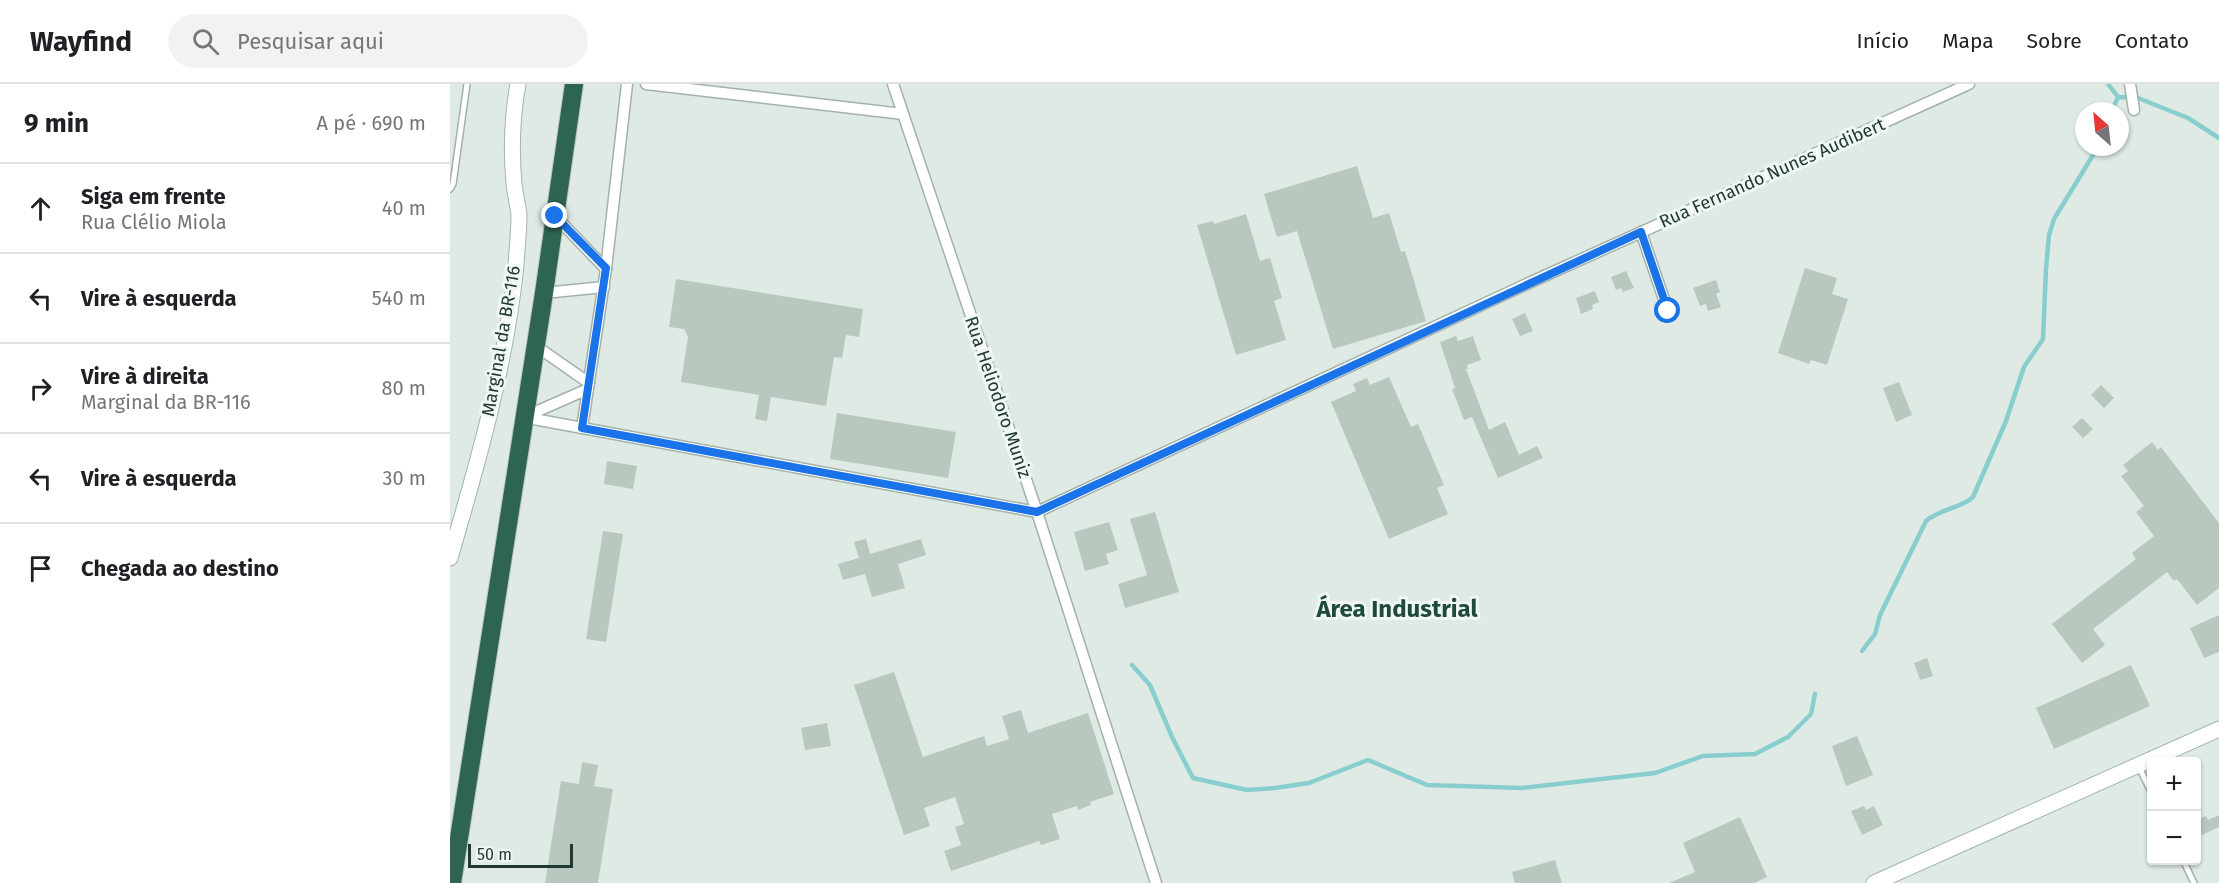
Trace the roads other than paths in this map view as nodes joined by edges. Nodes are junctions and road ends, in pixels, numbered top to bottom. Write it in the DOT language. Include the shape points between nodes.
graph roads {
  1 [pos="468,84"];
  2 [pos="518,84"];
  3 [pos="574,84"];
  4 [pos="627,84"];
  5 [pos="646,84"];
  6 [pos="893,84"];
  7 [pos="1969,84"];
  8 [pos="2130,86"];
  9 [pos="2134,110"];
  10 [pos="903,114"];
  11 [pos="450,189"];
  12 [pos="555,216"];
  13 [pos="1641,232"];
  14 [pos="606,268"];
  15 [pos="604,287"];
  16 [pos="544,293"];
  17 [pos="1668,311"];
  18 [pos="536,346"];
  19 [pos="589,386"];
  20 [pos="523,417"];
  21 [pos="582,428"];
  22 [pos="1037,512"];
  23 [pos="454,537"];
  24 [pos="450,558"];
  25 [pos="2219,729"];
  26 [pos="2138,765"];
  27 [pos="2147,785"];
  28 [pos="453,853"];
  29 [pos="2185,865"];
  30 [pos="452,883"];
  31 [pos="1156,883"];
  32 [pos="1874,883"];
  33 [pos="2194,883"];
  1 -- 11 [label="lane"];
  2 -- 23 [label="street, Marginal da BR-116" via="512,152 519,215 509,319 494,400"];
  3 -- 12 [label="highway"];
  4 -- 14 [label="street"];
  5 -- 10 [label="street"];
  6 -- 10 [label="street, Rua Heliodoro Muniz"];
  7 -- 13 [label="street, Rua Fernando Nunes Audibert"];
  8 -- 9 [label="street"];
  10 -- 22 [label="street, Rua Heliodoro Muniz"];
  12 -- 14 [label="street"];
  12 -- 16 [label="highway"];
  13 -- 17 [label="street"];
  13 -- 22 [label="street, Rua Fernando Nunes Audibert"];
  14 -- 15 [label="street"];
  15 -- 16 [label="street"];
  15 -- 19 [label="street"];
  16 -- 18 [label="highway"];
  18 -- 19 [label="street"];
  18 -- 20 [label="highway"];
  19 -- 20 [label="street"];
  19 -- 21 [label="street"];
  20 -- 21 [label="street"];
  20 -- 28 [label="highway"];
  21 -- 22 [label="street"];
  22 -- 31 [label="street, Rua Heliodoro Muniz"];
  23 -- 24 [label="street, Marginal da BR-116"];
  25 -- 26 [label="street"];
  26 -- 27 [label="lane"];
  26 -- 32 [label="street"];
  28 -- 30 [label="highway"];
  29 -- 33 [label="lane"];
}
